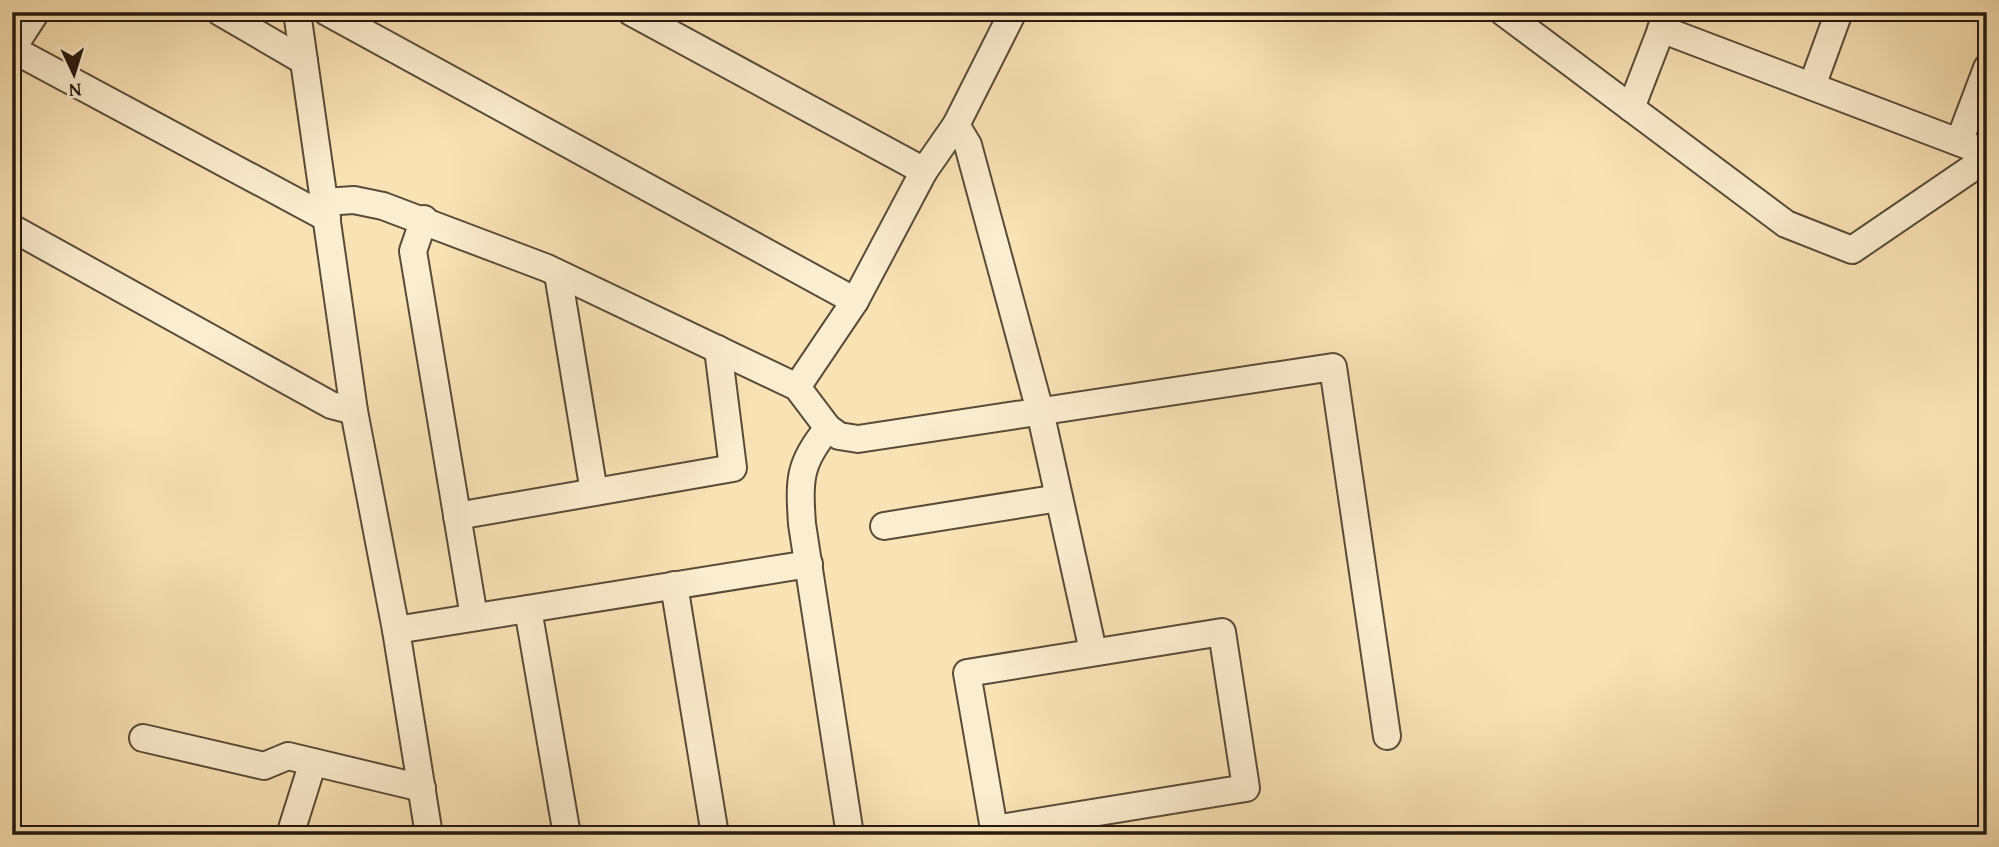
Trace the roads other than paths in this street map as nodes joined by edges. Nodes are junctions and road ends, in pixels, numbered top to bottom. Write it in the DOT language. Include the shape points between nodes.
graph roads {
  1 [pos="36,12"];
  2 [pos="220,12"];
  3 [pos="297,12"];
  4 [pos="327,12"];
  5 [pos="631,12"];
  6 [pos="1013,12"];
  7 [pos="1503,12"];
  8 [pos="1839,12"];
  9 [pos="1664,21"];
  10 [pos="304,61"];
  11 [pos="1987,68"];
  12 [pos="1812,86"];
  13 [pos="1631,108"];
  14 [pos="956,125"];
  15 [pos="1959,142"];
  16 [pos="1987,155"];
  17 [pos="924,171"];
  18 [pos="325,210"];
  19 [pos="424,219"];
  20 [pos="12,228"];
  21 [pos="558,274"];
  22 [pos="855,301"];
  23 [pos="718,349"];
  24 [pos="797,387"];
  25 [pos="354,411"];
  26 [pos="1040,411"];
  27 [pos="828,428"];
  28 [pos="594,492"];
  29 [pos="1059,498"];
  30 [pos="457,516"];
  31 [pos="884,526"];
  32 [pos="809,564"];
  33 [pos="674,585"];
  34 [pos="528,609"];
  35 [pos="474,617"];
  36 [pos="396,630"];
  37 [pos="1093,651"];
  38 [pos="1387,736"];
  39 [pos="143,738"];
  40 [pos="313,762"];
  41 [pos="422,788"];
  42 [pos="289,835"];
  43 [pos="429,835"];
  44 [pos="567,835"];
  45 [pos="715,835"];
  46 [pos="850,835"];
  1 -- 18 [label="street" via="12,49"];
  2 -- 10 [label="street"];
  3 -- 10 [label="street"];
  4 -- 22 [label="street"];
  5 -- 17 [label="street"];
  6 -- 14 [label="street"];
  7 -- 13 [label="street"];
  8 -- 12 [label="street"];
  9 -- 12 [label="street"];
  9 -- 13 [label="street"];
  10 -- 18 [label="street"];
  11 -- 15 [label="street"];
  12 -- 15 [label="street"];
  13 -- 16 [label="street" via="1786,224 1852,250"];
  14 -- 17 [label="street"];
  14 -- 26 [label="street" via="968,145"];
  15 -- 16 [label="street"];
  17 -- 22 [label="street"];
  18 -- 19 [label="street" via="354,200"];
  18 -- 25 [label="street"];
  19 -- 21 [label="street"];
  19 -- 30 [label="street" via="414,251"];
  20 -- 25 [label="street" via="331,405"];
  21 -- 23 [label="street"];
  21 -- 28 [label="street"];
  22 -- 24 [label="street"];
  23 -- 24 [label="street"];
  23 -- 28 [label="street" via="733,468"];
  24 -- 27 [label="street"];
  25 -- 36 [label="street"];
  26 -- 27 [label="street" via="858,439 839,436"];
  26 -- 29 [label="street"];
  26 -- 38 [label="street" via="1333,367"];
  27 -- 32 [label="street" via="809,451 800,490"];
  28 -- 30 [label="street"];
  29 -- 31 [label="street"];
  29 -- 37 [label="street"];
  30 -- 35 [label="street"];
  32 -- 33 [label="street"];
  32 -- 46 [label="street"];
  33 -- 34 [label="street"];
  33 -- 45 [label="street"];
  34 -- 35 [label="street"];
  34 -- 44 [label="street"];
  35 -- 36 [label="street"];
  36 -- 41 [label="street"];
  37 -- 37 [label="street" via="1222,632 1246,788 994,829 967,673"];
  39 -- 40 [label="street" via="264,766 288,756"];
  40 -- 41 [label="street"];
  40 -- 42 [label="street"];
  41 -- 43 [label="street"];
}
